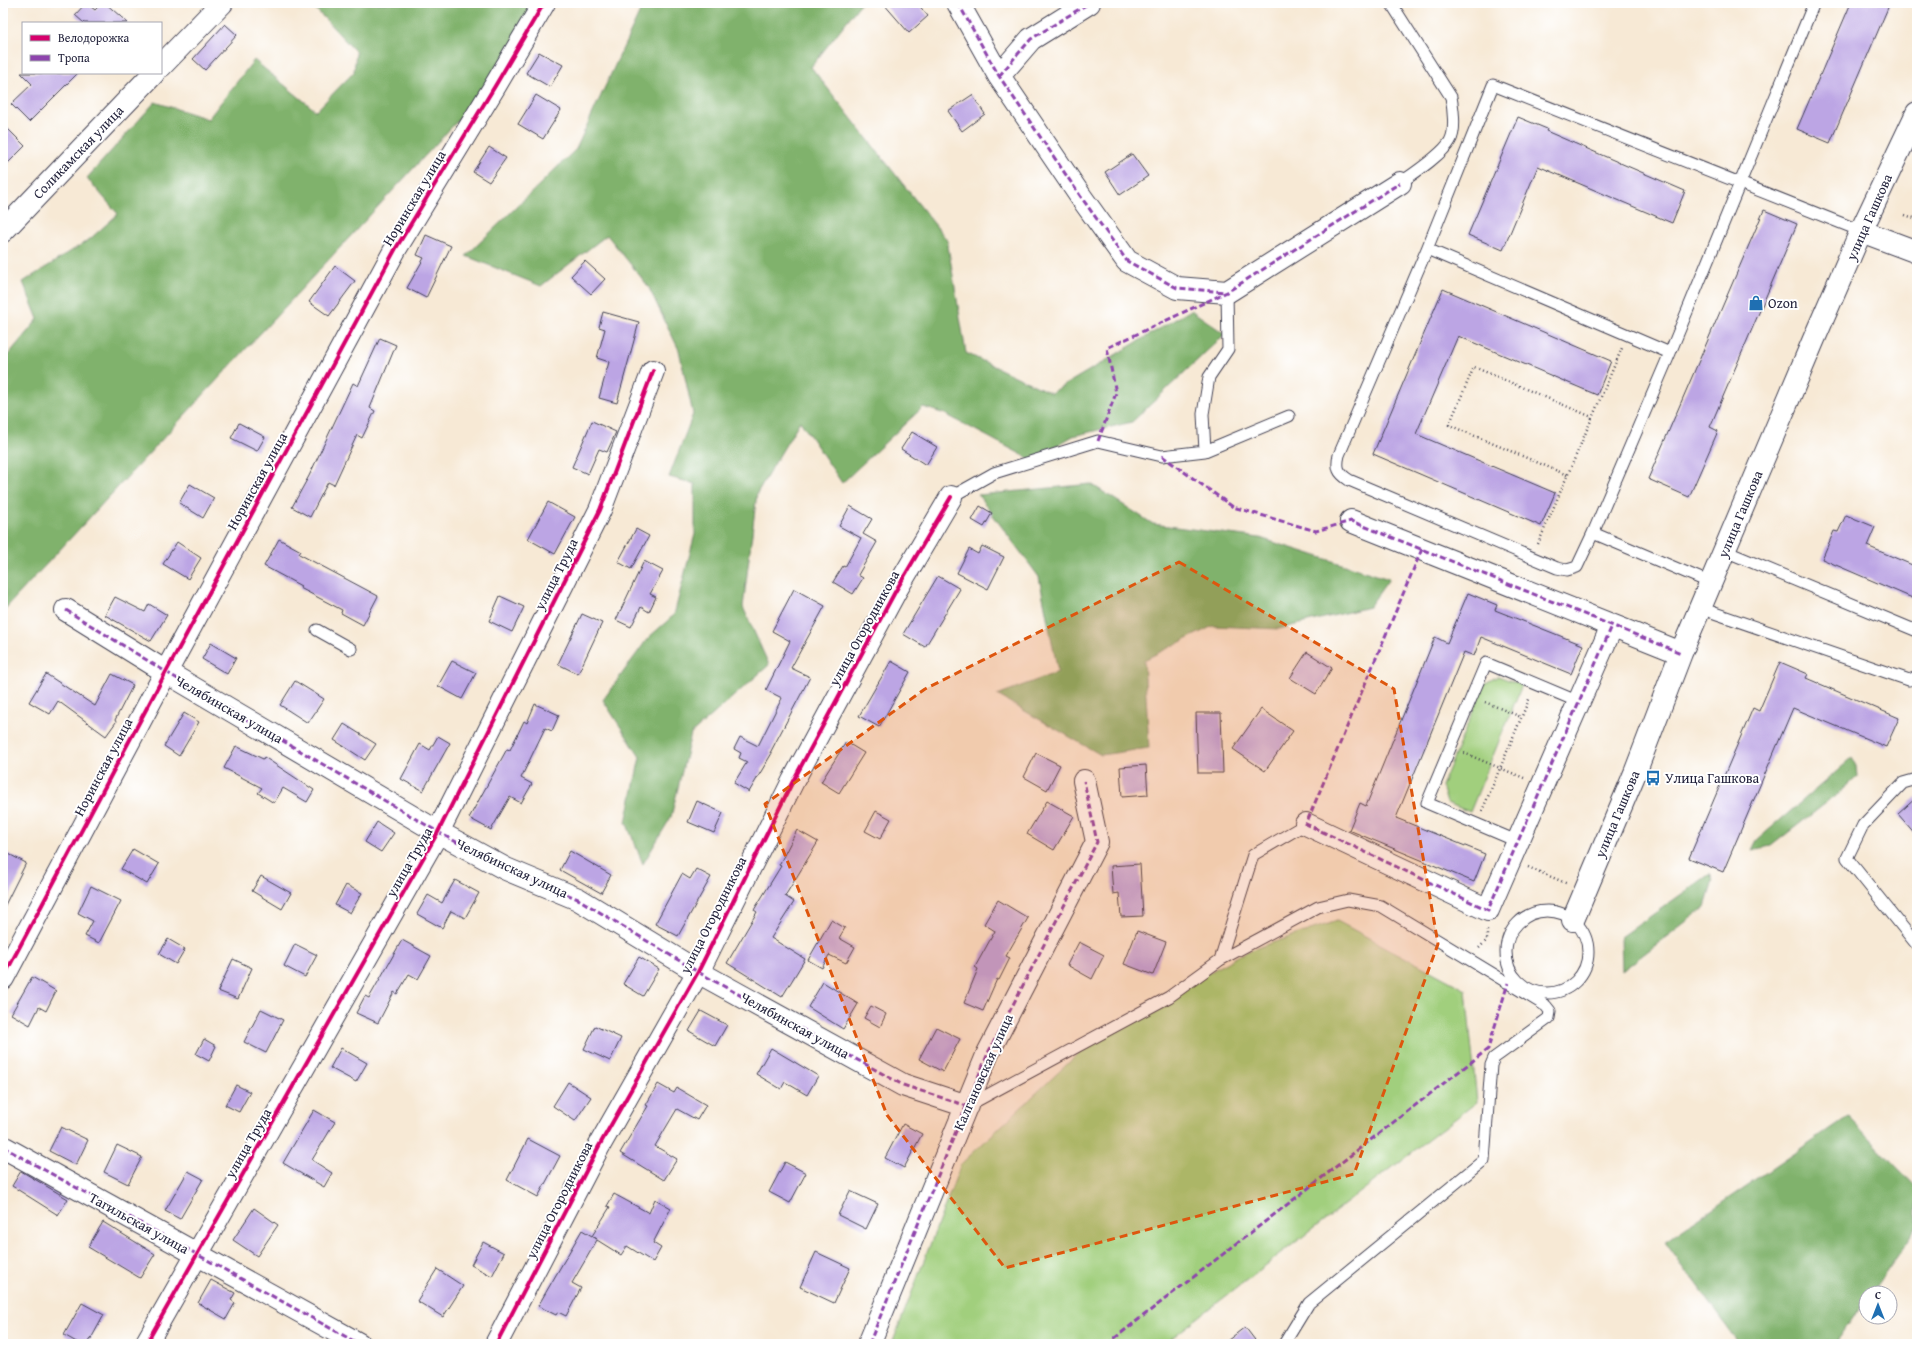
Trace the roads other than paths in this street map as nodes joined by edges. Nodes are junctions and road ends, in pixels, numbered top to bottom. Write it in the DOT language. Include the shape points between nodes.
graph roads {
  1 [pos="222,3"];
  2 [pos="544,3"];
  3 [pos="958,3"];
  4 [pos="1089,3"];
  5 [pos="1391,3"];
  6 [pos="1814,3"];
  7 [pos="162,65"];
  8 [pos="153,74"];
  9 [pos="999,76"];
  10 [pos="1917,113"];
  11 [pos="1400,183"];
  12 [pos="1740,183"];
  13 [pos="3,231"];
  14 [pos="1861,231"];
  15 [pos="1427,249"];
  16 [pos="1917,252"];
  17 [pos="1227,292"];
  18 [pos="1670,353"];
  19 [pos="653,371"];
  20 [pos="1289,416"];
  21 [pos="1205,451"];
  22 [pos="951,497"];
  23 [pos="1351,520"];
  24 [pos="1593,533"];
  25 [pos="1725,551"];
  26 [pos="1711,583"];
  27 [pos="1700,608"];
  28 [pos="66,610"];
  29 [pos="1612,626"];
  30 [pos="317,630"];
  31 [pos="1917,631"];
  32 [pos="351,649"];
  33 [pos="1681,653"];
  34 [pos="166,672"];
  35 [pos="1917,677"];
  36 [pos="1579,702"];
  37 [pos="1917,779"];
  38 [pos="1084,781"];
  39 [pos="1306,824"];
  40 [pos="438,832"];
  41 [pos="1515,851"];
  42 [pos="1573,920"];
  43 [pos="1917,945"];
  44 [pos="1220,960"];
  45 [pos="698,972"];
  46 [pos="3,978"];
  47 [pos="967,1106"];
  48 [pos="3,1148"];
  49 [pos="196,1255"];
  50 [pos="146,1344"];
  51 [pos="359,1344"];
  52 [pos="496,1344"];
  53 [pos="869,1344"];
  54 [pos="1284,1344"];
  1 -- 7 [label="street"];
  2 -- 34 [label="street, Норинская улица" via="396,248"];
  3 -- 9 [label="street"];
  4 -- 9 [label="street" via="1031,39"];
  5 -- 11 [label="lane" via="1451,97 1454,114 1451,140 1438,154"];
  6 -- 12 [label="lane"];
  8 -- 13 [label="street, Соликамская улица"];
  9 -- 17 [label="street" via="1080,197 1127,261 1177,288"];
  10 -- 14 [label="street, улица Гашкова"];
  11 -- 17 [label="street"];
  12 -- 14 [label="lane"];
  12 -- 15 [label="lane" via="1493,85"];
  12 -- 18 [label="lane"];
  14 -- 16 [label="street"];
  14 -- 25 [label="street, улица Гашкова"];
  15 -- 18 [label="lane"];
  15 -- 24 [label="lane" via="1339,455 1337,465 1340,474 1557,568 1567,570 1577,567"];
  17 -- 21 [label="lane" via="1228,349 1209,377 1203,414"];
  18 -- 24 [label="lane"];
  19 -- 40 [label="street, улица Труда" via="600,510"];
  20 -- 21 [label="lane"];
  21 -- 22 [label="lane" via="1162,456 1098,441 994,473"];
  22 -- 45 [label="street, улица Огородникова" via="895,592 797,774"];
  23 -- 29 [label="street"];
  24 -- 26 [label="lane"];
  25 -- 26 [label="street, улица Гашкова"];
  25 -- 31 [label="lane"];
  26 -- 27 [label="street, улица Гашкова"];
  27 -- 33 [label="street, улица Гашкова"];
  27 -- 35 [label="lane" via="1909,680"];
  28 -- 34 [label="street, Челябинская улица"];
  29 -- 33 [label="street"];
  29 -- 36 [label="street"];
  30 -- 32 [label="lane"];
  33 -- 42 [label="street, улица Гашкова" via="1635,773"];
  34 -- 40 [label="street, Челябинская улица"];
  34 -- 46 [label="street, Норинская улица"];
  36 -- 41 [label="street"];
  36 -- 41 [label="lane" via="1486,663 1427,803 1477,824"];
  37 -- 43 [label="lane" via="1903,783 1863,824 1847,858"];
  38 -- 47 [label="street, Калгановская улица" via="1097,842 988,1053"];
  39 -- 41 [label="street" via="1488,910"];
  39 -- 44 [label="lane" via="1253,855"];
  40 -- 45 [label="street, Челябинская улица" via="506,869 578,899"];
  40 -- 49 [label="street, улица Труда"];
  42 -- 42 [label="lane" via="1562,913 1533,913 1521,920 1511,931 1506,945 1506,959 1511,973 1520,984 1533,991 1560,992 1580,977 1589,953 1584,935"];
  44 -- 47 [label="lane" via="1169,997"];
  44 -- 54 [label="lane" via="1318,907 1348,900 1382,906 1546,1006 1550,1011 1549,1018 1544,1023 1494,1058 1491,1065 1484,1160 1309,1303"];
  45 -- 47 [label="street, Челябинская улица" via="903,1085"];
  45 -- 52 [label="street, улица Огородникова" via="599,1146"];
  47 -- 53 [label="street, Калгановская улица"];
  48 -- 49 [label="street, Тагильская улица"];
  49 -- 50 [label="street, улица Труда"];
  49 -- 51 [label="street, Тагильская улица"];
}
